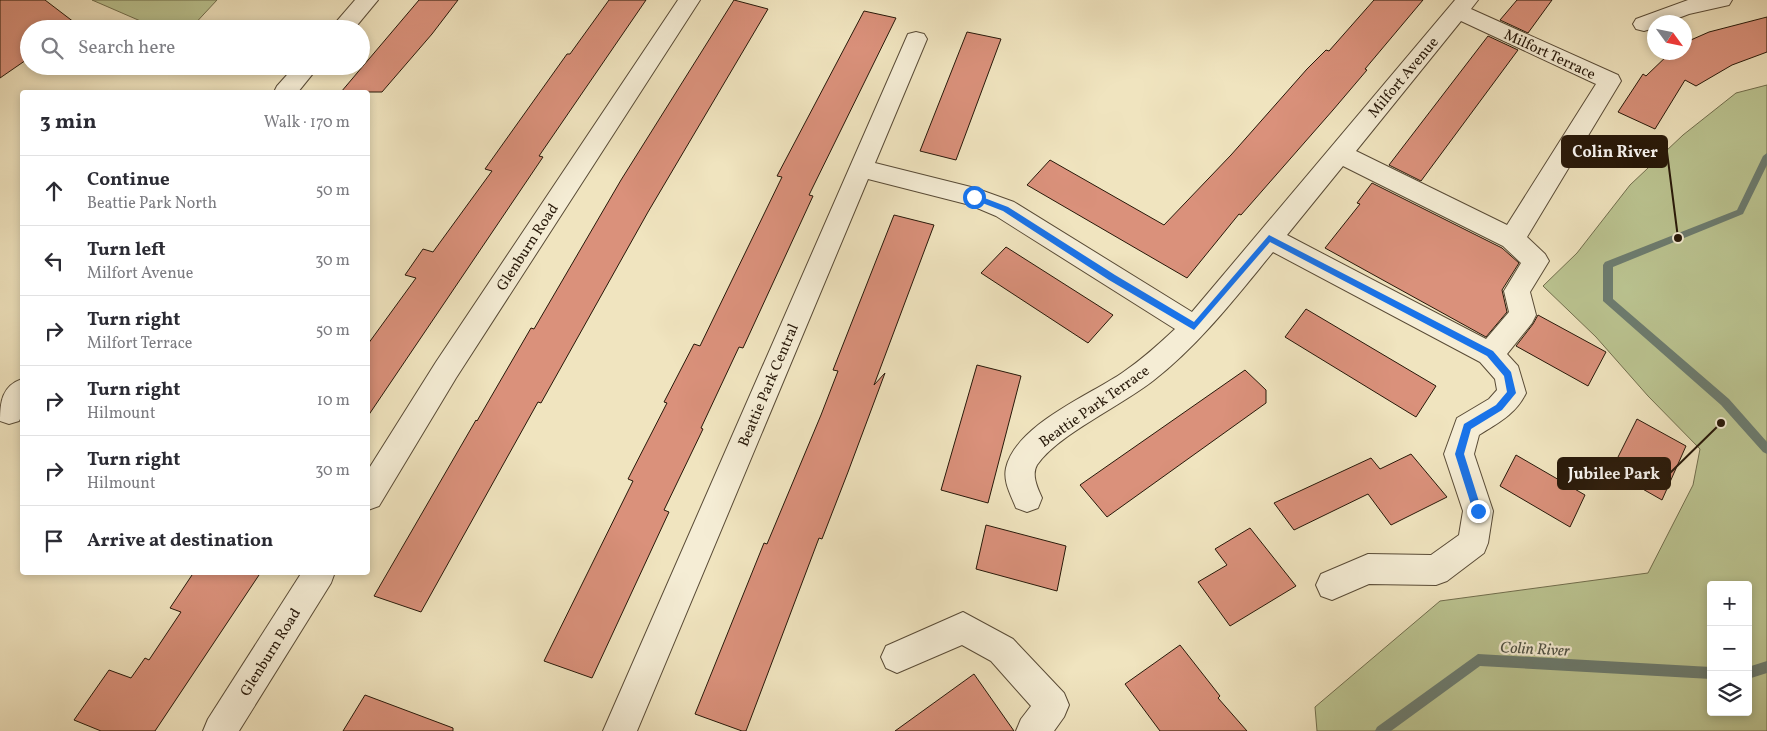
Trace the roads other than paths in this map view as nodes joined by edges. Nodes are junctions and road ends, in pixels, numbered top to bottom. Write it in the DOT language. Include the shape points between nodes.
graph roads {
  1 [pos="367,0"];
  2 [pos="689,0"];
  3 [pos="1722,0"];
  4 [pos="1462,6"];
  5 [pos="349,20"];
  6 [pos="1644,24"];
  7 [pos="916,39"];
  8 [pos="300,75"];
  9 [pos="287,90"];
  10 [pos="1339,154"];
  11 [pos="861,168"];
  12 [pos="1269,238"];
  13 [pos="1512,239"];
  14 [pos="1194,327"];
  15 [pos="1490,354"];
  16 [pos="370,489"];
  17 [pos="1027,498"];
  18 [pos="318,575"];
  19 [pos="1332,585"];
  20 [pos="897,656"];
  21 [pos="220,731"];
  22 [pos="620,731"];
  23 [pos="1033,731"];
  1 -- 5 [label="street"];
  2 -- 16 [label="street, Glenburn Road"];
  3 -- 6 [label="street" via="1684,8"];
  4 -- 10 [label="street, Milfort Avenue"];
  4 -- 13 [label="street, Milfort Terrace" via="1610,81"];
  7 -- 11 [label="street, Beattie Park Central"];
  8 -- 9 [label="street"];
  10 -- 12 [label="street, Milfort Avenue"];
  10 -- 13 [label="street"];
  11 -- 14 [label="street" via="974,197 1005,209"];
  11 -- 22 [label="street, Beattie Park Central"];
  12 -- 14 [label="street, Milfort Avenue"];
  12 -- 15 [label="street"];
  13 -- 15 [label="street" via="1536,261 1517,292 1523,315"];
  14 -- 17 [label="street, Beattie Park Terrace" via="1133,380 1042,440 1024,459 1019,481"];
  15 -- 19 [label="street" via="1508,374 1512,393 1499,408 1467,427 1459,454 1478,511 1473,543 1436,570 1368,569"];
  18 -- 21 [label="street, Glenburn Road"];
  20 -- 23 [label="street" via="963,628 1002,650 1052,705"];
}
